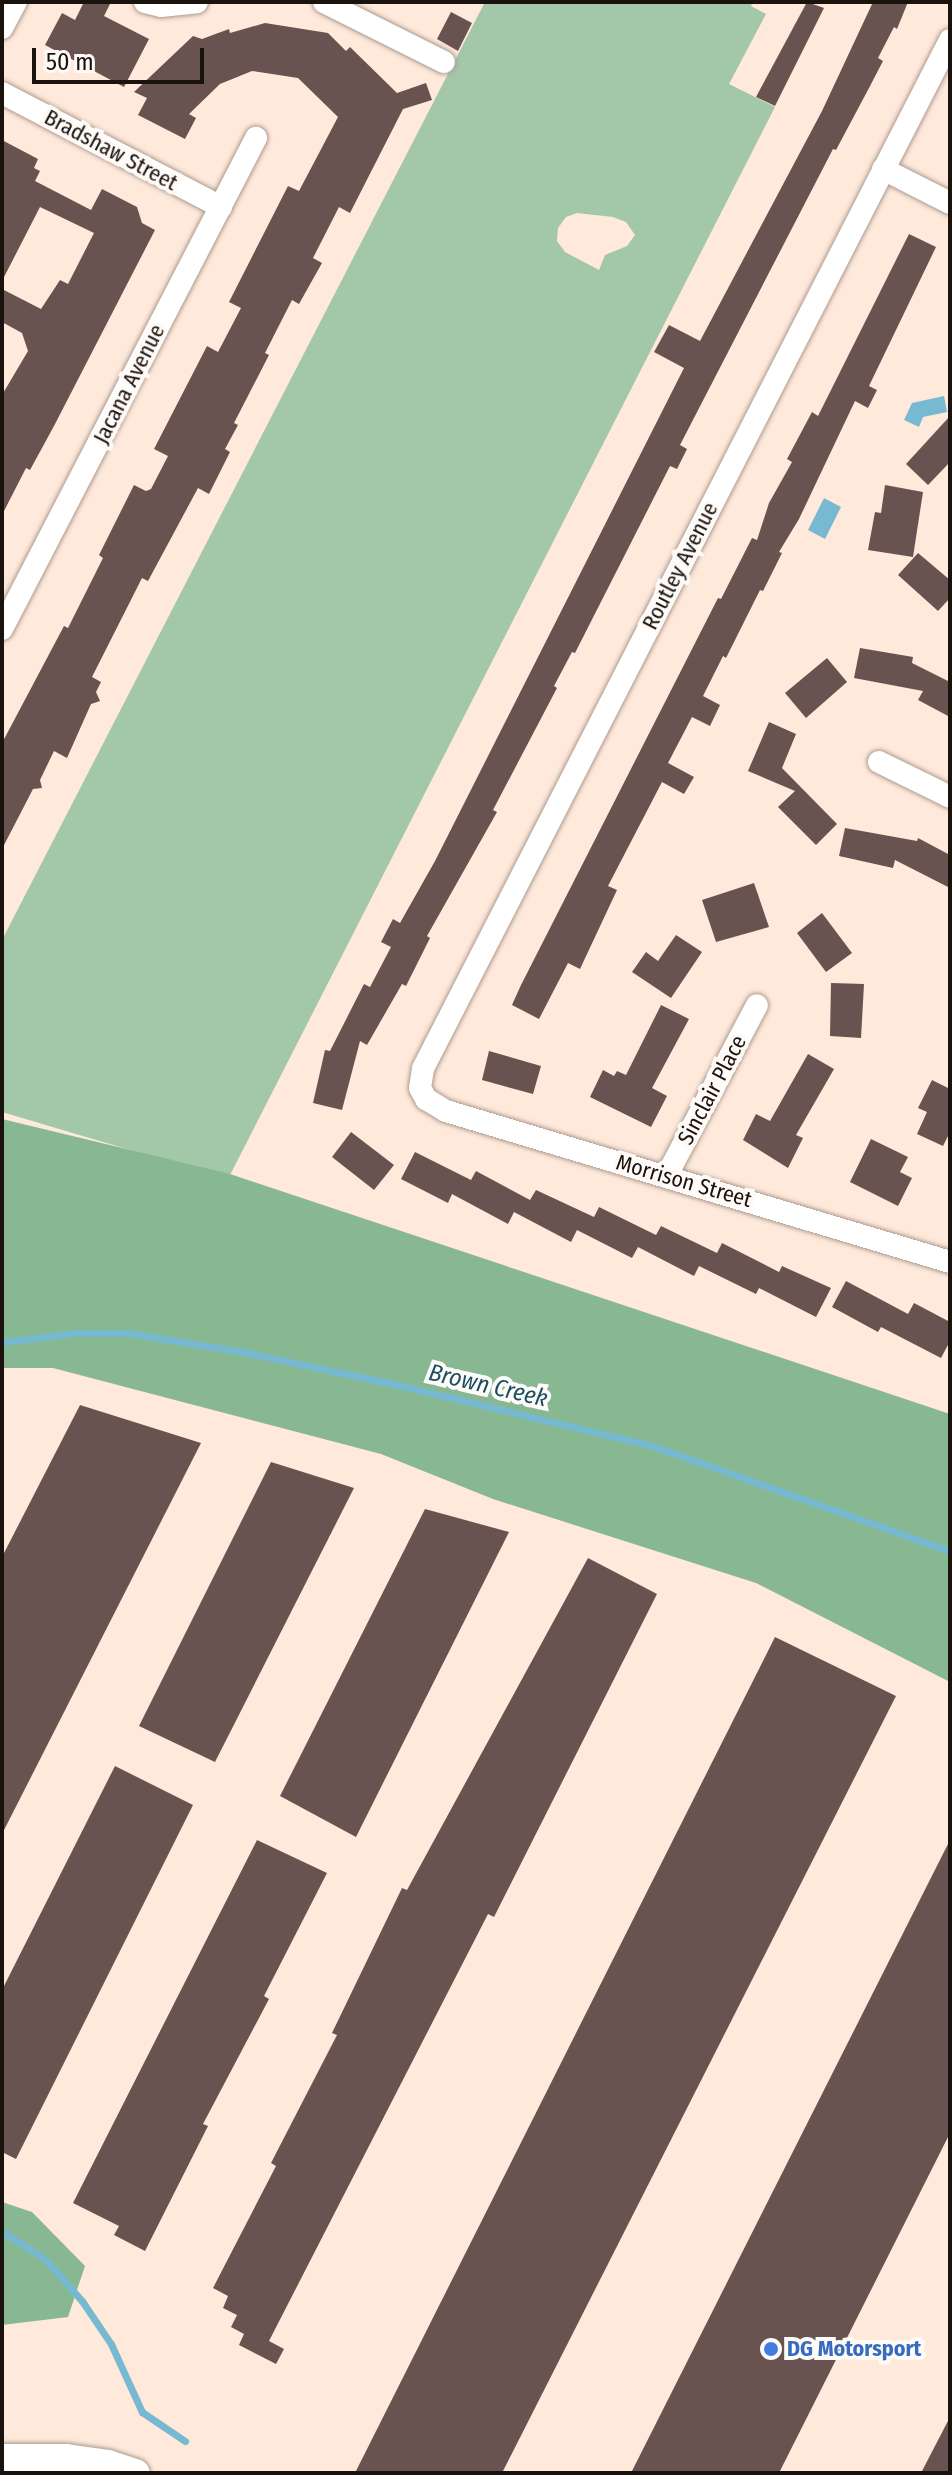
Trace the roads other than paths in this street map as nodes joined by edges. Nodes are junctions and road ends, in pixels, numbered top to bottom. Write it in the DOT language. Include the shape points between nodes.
graph roads {
  1 [pos="16,2"];
  2 [pos="145,2"];
  3 [pos="197,2"];
  4 [pos="324,2"];
  5 [pos="2,28"];
  6 [pos="950,40"];
  7 [pos="444,62"];
  8 [pos="2,93"];
  9 [pos="256,138"];
  10 [pos="883,169"];
  11 [pos="950,203"];
  12 [pos="221,207"];
  13 [pos="2,629"];
  14 [pos="879,762"];
  15 [pos="950,797"];
  16 [pos="757,1005"];
  17 [pos="421,1094"];
  18 [pos="667,1175"];
  19 [pos="949,1258"];
  20 [pos="2,2458"];
  21 [pos="136,2473"];
  1 -- 5 [label="street"];
  2 -- 3 [label="street"];
  4 -- 7 [label="street"];
  6 -- 10 [label="street, Routley Avenue"];
  8 -- 12 [label="street, Bradshaw Street"];
  9 -- 12 [label="street, Jacana Avenue"];
  10 -- 11 [label="street"];
  10 -- 17 [label="street, Routley Avenue" via="435,1045 421,1076"];
  12 -- 13 [label="street, Jacana Avenue"];
  14 -- 15 [label="street"];
  16 -- 18 [label="street, Sinclair Place"];
  17 -- 18 [label="street, Morrison Street" via="446,1111"];
  18 -- 19 [label="street, Morrison Street"];
  20 -- 21 [label="main road" via="66,2458"];
}
